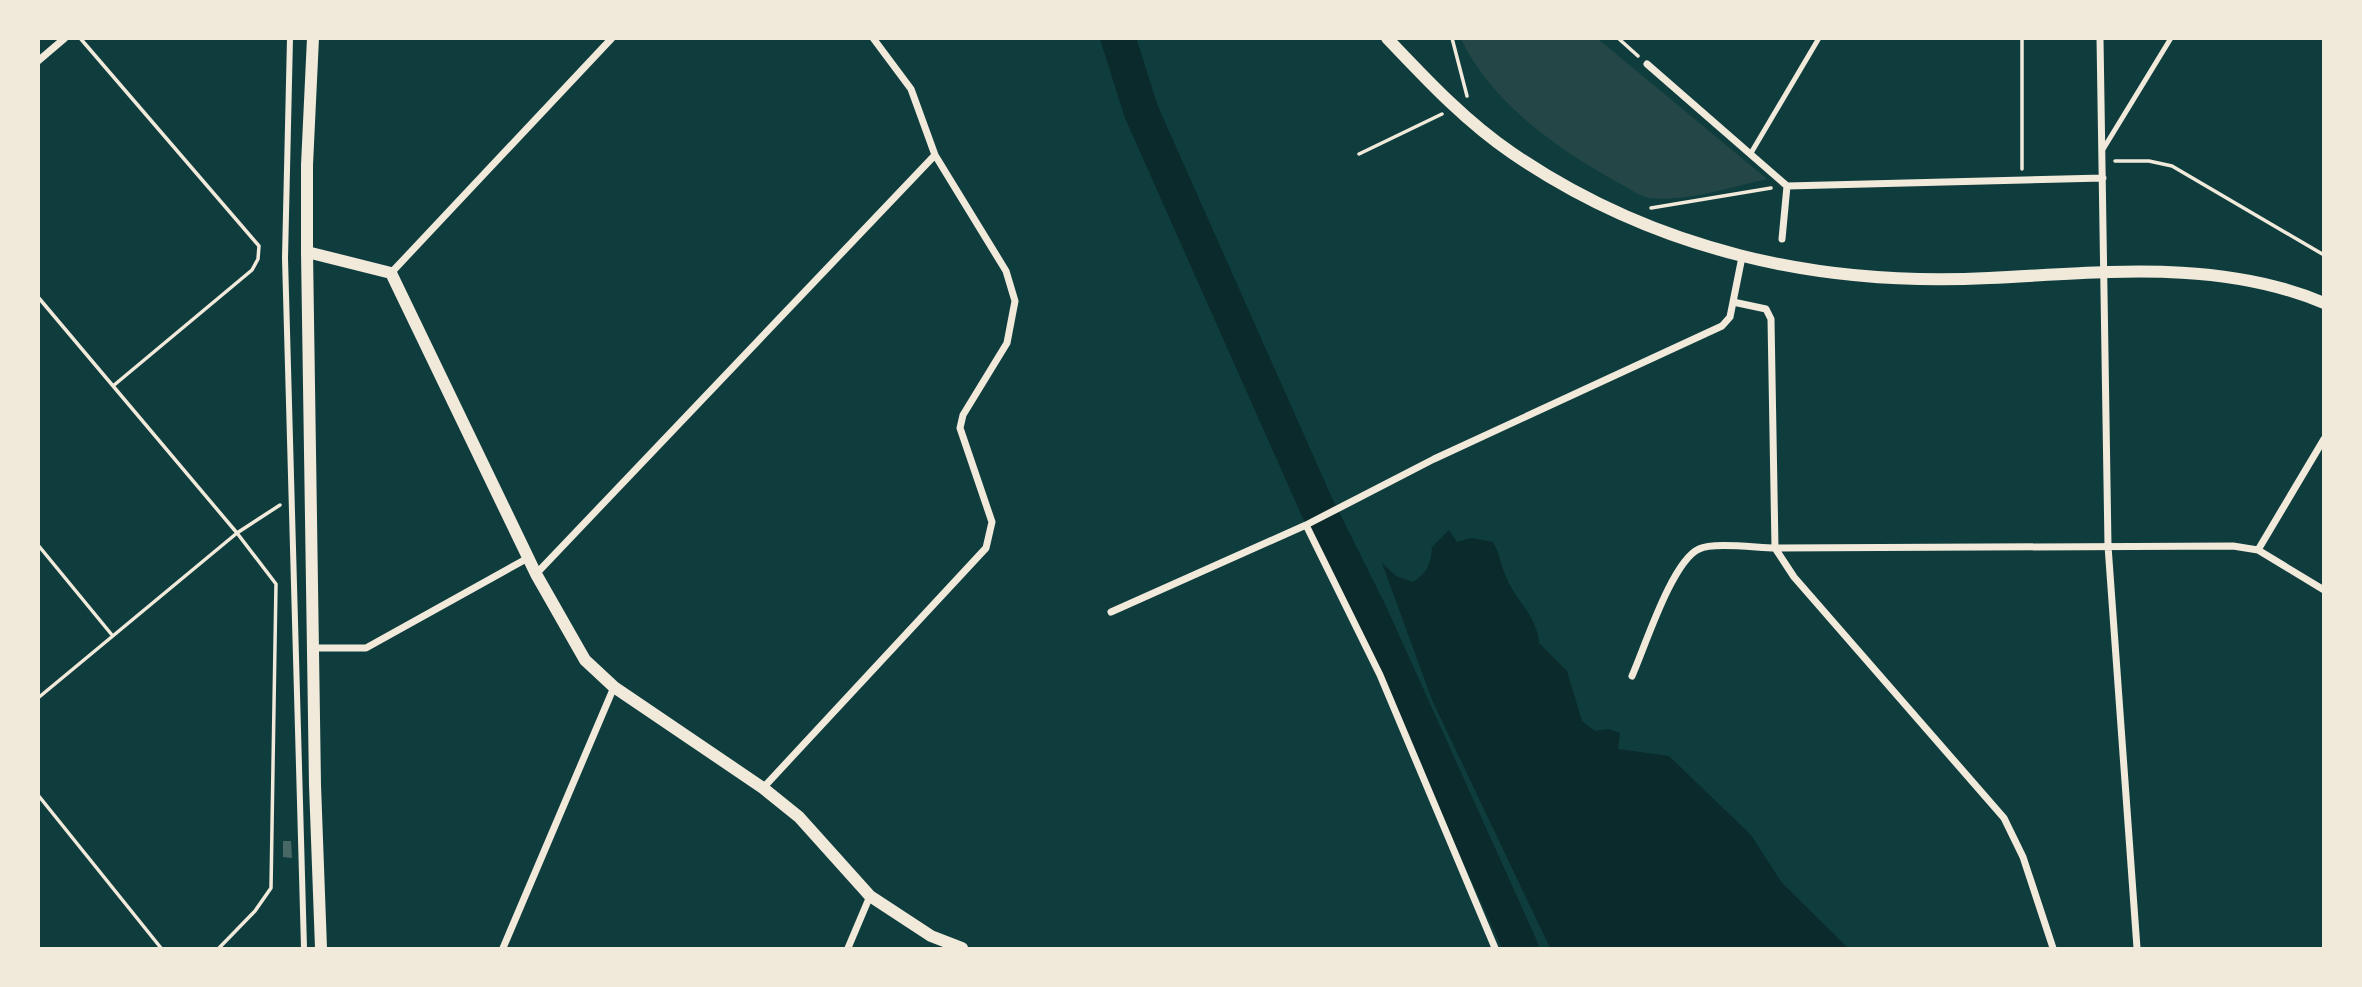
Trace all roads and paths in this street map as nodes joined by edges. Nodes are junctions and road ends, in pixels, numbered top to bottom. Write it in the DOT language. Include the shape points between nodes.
graph roads {
  1 [pos="65,38"];
  2 [pos="80,38"];
  3 [pos="290,38"];
  4 [pos="313,38"];
  5 [pos="612,38"];
  6 [pos="873,38"];
  7 [pos="1387,38"];
  8 [pos="1452,38"];
  9 [pos="1618,38"];
  10 [pos="1819,38"];
  11 [pos="2022,38"];
  12 [pos="2100,38"];
  13 [pos="2171,38"];
  14 [pos="38,61"];
  15 [pos="1647,64"];
  16 [pos="1462,104"];
  17 [pos="2102,151"];
  18 [pos="1751,153"];
  19 [pos="936,155"];
  20 [pos="1359,155"];
  21 [pos="2103,161"];
  22 [pos="2022,178"];
  23 [pos="2103,178"];
  24 [pos="1787,186"];
  25 [pos="1650,209"];
  26 [pos="1782,239"];
  27 [pos="307,252"];
  28 [pos="2323,255"];
  29 [pos="1742,257"];
  30 [pos="391,273"];
  31 [pos="2104,273"];
  32 [pos="38,297"];
  33 [pos="2322,299"];
  34 [pos="1733,302"];
  35 [pos="113,386"];
  36 [pos="2323,439"];
  37 [pos="293,496"];
  38 [pos="1309,524"];
  39 [pos="237,533"];
  40 [pos="38,545"];
  41 [pos="2108,546"];
  42 [pos="1775,548"];
  43 [pos="2258,550"];
  44 [pos="528,558"];
  45 [pos="536,574"];
  46 [pos="2323,590"];
  47 [pos="1111,612"];
  48 [pos="112,635"];
  49 [pos="313,648"];
  50 [pos="1632,676"];
  51 [pos="614,687"];
  52 [pos="38,698"];
  53 [pos="763,788"];
  54 [pos="38,795"];
  55 [pos="870,896"];
  56 [pos="161,948"];
  57 [pos="219,948"];
  58 [pos="304,948"];
  59 [pos="321,948"];
  60 [pos="503,948"];
  61 [pos="848,948"];
  62 [pos="962,948"];
  63 [pos="1495,948"];
  64 [pos="2053,948"];
  65 [pos="2137,948"];
  1 -- 14 [label="street"];
  2 -- 35 [label="path" via="259,246 252,270"];
  3 -- 37 [label="street" via="285,258"];
  4 -- 27 [label="street"];
  5 -- 30 [label="street"];
  6 -- 19 [label="street" via="911,89"];
  7 -- 16 [label="street"];
  8 -- 16 [label="path" via="1461,61"];
  9 -- 15 [label="path"];
  10 -- 18 [label="lane"];
  11 -- 22 [label="path"];
  12 -- 17 [label="street"];
  13 -- 17 [label="lane"];
  15 -- 18 [label="street"];
  16 -- 20 [label="path"];
  16 -- 29 [label="street" via="1511,152 1607,209 1679,240"];
  17 -- 21 [label="street"];
  18 -- 24 [label="street"];
  19 -- 45 [label="street"];
  19 -- 53 [label="street" via="1006,271 1015,301 1007,343 962,415 960,428 992,522 986,548"];
  21 -- 23 [label="street"];
  21 -- 28 [label="path" via="2172,166"];
  22 -- 23 [label="street"];
  22 -- 24 [label="street"];
  23 -- 31 [label="street"];
  24 -- 25 [label="path"];
  24 -- 26 [label="street"];
  27 -- 30 [label="street"];
  27 -- 49 [label="street"];
  29 -- 31 [label="street" via="1906,279"];
  29 -- 34 [label="street"];
  30 -- 44 [label="street"];
  31 -- 33 [label="street" via="2160,271 2222,277"];
  31 -- 41 [label="street"];
  32 -- 35 [label="path"];
  34 -- 38 [label="street" via="1730,317 1722,326 1434,459"];
  34 -- 42 [label="street" via="1766,309 1771,319"];
  35 -- 39 [label="path"];
  36 -- 43 [label="street"];
  37 -- 39 [label="path"];
  37 -- 58 [label="street"];
  38 -- 47 [label="street"];
  38 -- 63 [label="street" via="1380,676"];
  39 -- 48 [label="path"];
  39 -- 57 [label="path" via="276,584 271,888"];
  40 -- 48 [label="path"];
  41 -- 42 [label="street"];
  41 -- 43 [label="street"];
  41 -- 65 [label="street"];
  42 -- 50 [label="street" via="1701,547 1688,557 1674,576"];
  42 -- 64 [label="street" via="1794,577 2004,818 2024,857"];
  43 -- 46 [label="street"];
  44 -- 45 [label="street"];
  44 -- 49 [label="street" via="366,648"];
  45 -- 51 [label="street" via="585,660"];
  48 -- 52 [label="path"];
  49 -- 59 [label="street"];
  51 -- 53 [label="street"];
  51 -- 60 [label="street"];
  53 -- 55 [label="street" via="799,817"];
  54 -- 56 [label="path"];
  55 -- 61 [label="street"];
  55 -- 62 [label="street" via="931,936"];
}
